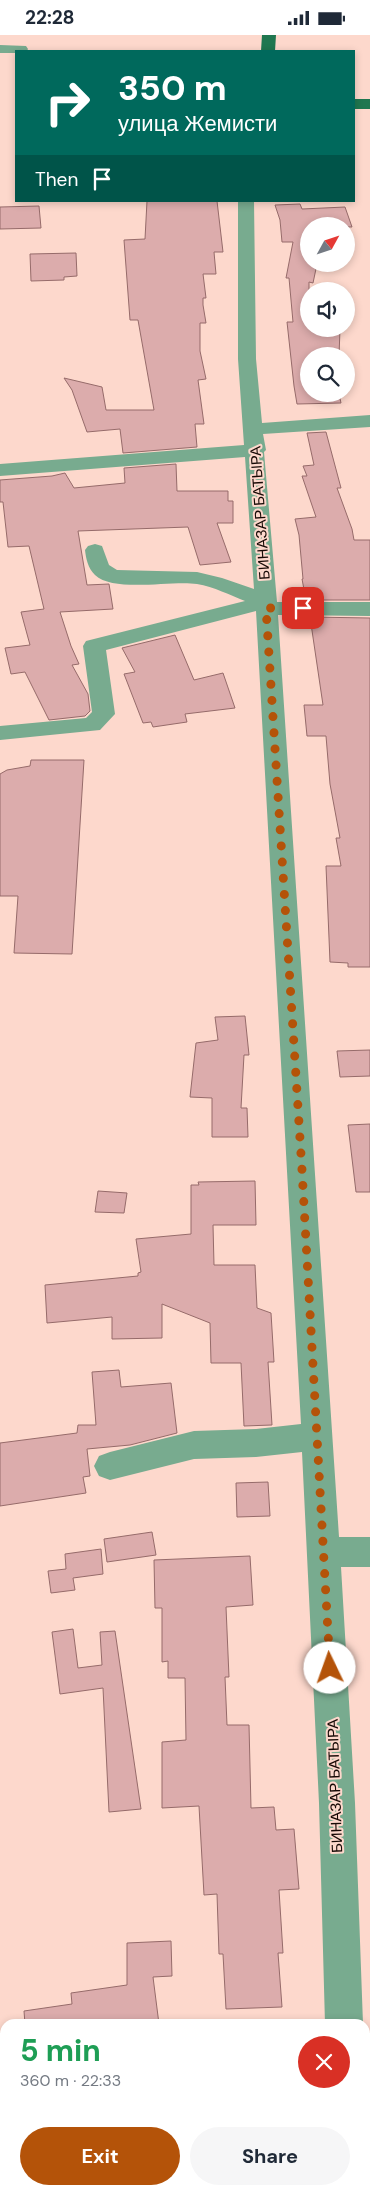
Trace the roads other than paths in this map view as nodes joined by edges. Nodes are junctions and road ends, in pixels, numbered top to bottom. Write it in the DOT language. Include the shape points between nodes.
graph roads {
  1 [pos="269,35"];
  2 [pos="0,49"];
  3 [pos="20,49"];
  4 [pos="268,50"];
  5 [pos="355,104"];
  6 [pos="370,104"];
  7 [pos="246,202"];
  8 [pos="370,421"];
  9 [pos="254,440"];
  10 [pos="0,470"];
  11 [pos="95,549"];
  12 [pos="266,605"];
  13 [pos="370,609"];
  14 [pos="0,733"];
  15 [pos="318,1436"];
  16 [pos="110,1466"];
  17 [pos="324,1552"];
  18 [pos="370,1552"];
  19 [pos="344,2019"];
  1 -- 4 [label="main road"];
  2 -- 3 [label="street"];
  5 -- 6 [label="main road"];
  7 -- 9 [label="street, БИНАЗАР БАТЫРА" via="248,359"];
  8 -- 9 [label="street"];
  9 -- 10 [label="street"];
  9 -- 12 [label="street, БИНАЗАР БАТЫРА"];
  11 -- 12 [label="street" via="102,571 114,576 197,578"];
  12 -- 13 [label="street"];
  12 -- 14 [label="street" via="94,646 104,714 92,725"];
  12 -- 15 [label="street, БИНАЗАР БАТЫРА"];
  15 -- 16 [label="street" via="194,1445"];
  15 -- 17 [label="street, БИНАЗАР БАТЫРА"];
  17 -- 18 [label="street"];
  17 -- 19 [label="street, БИНАЗАР БАТЫРА"];
}
